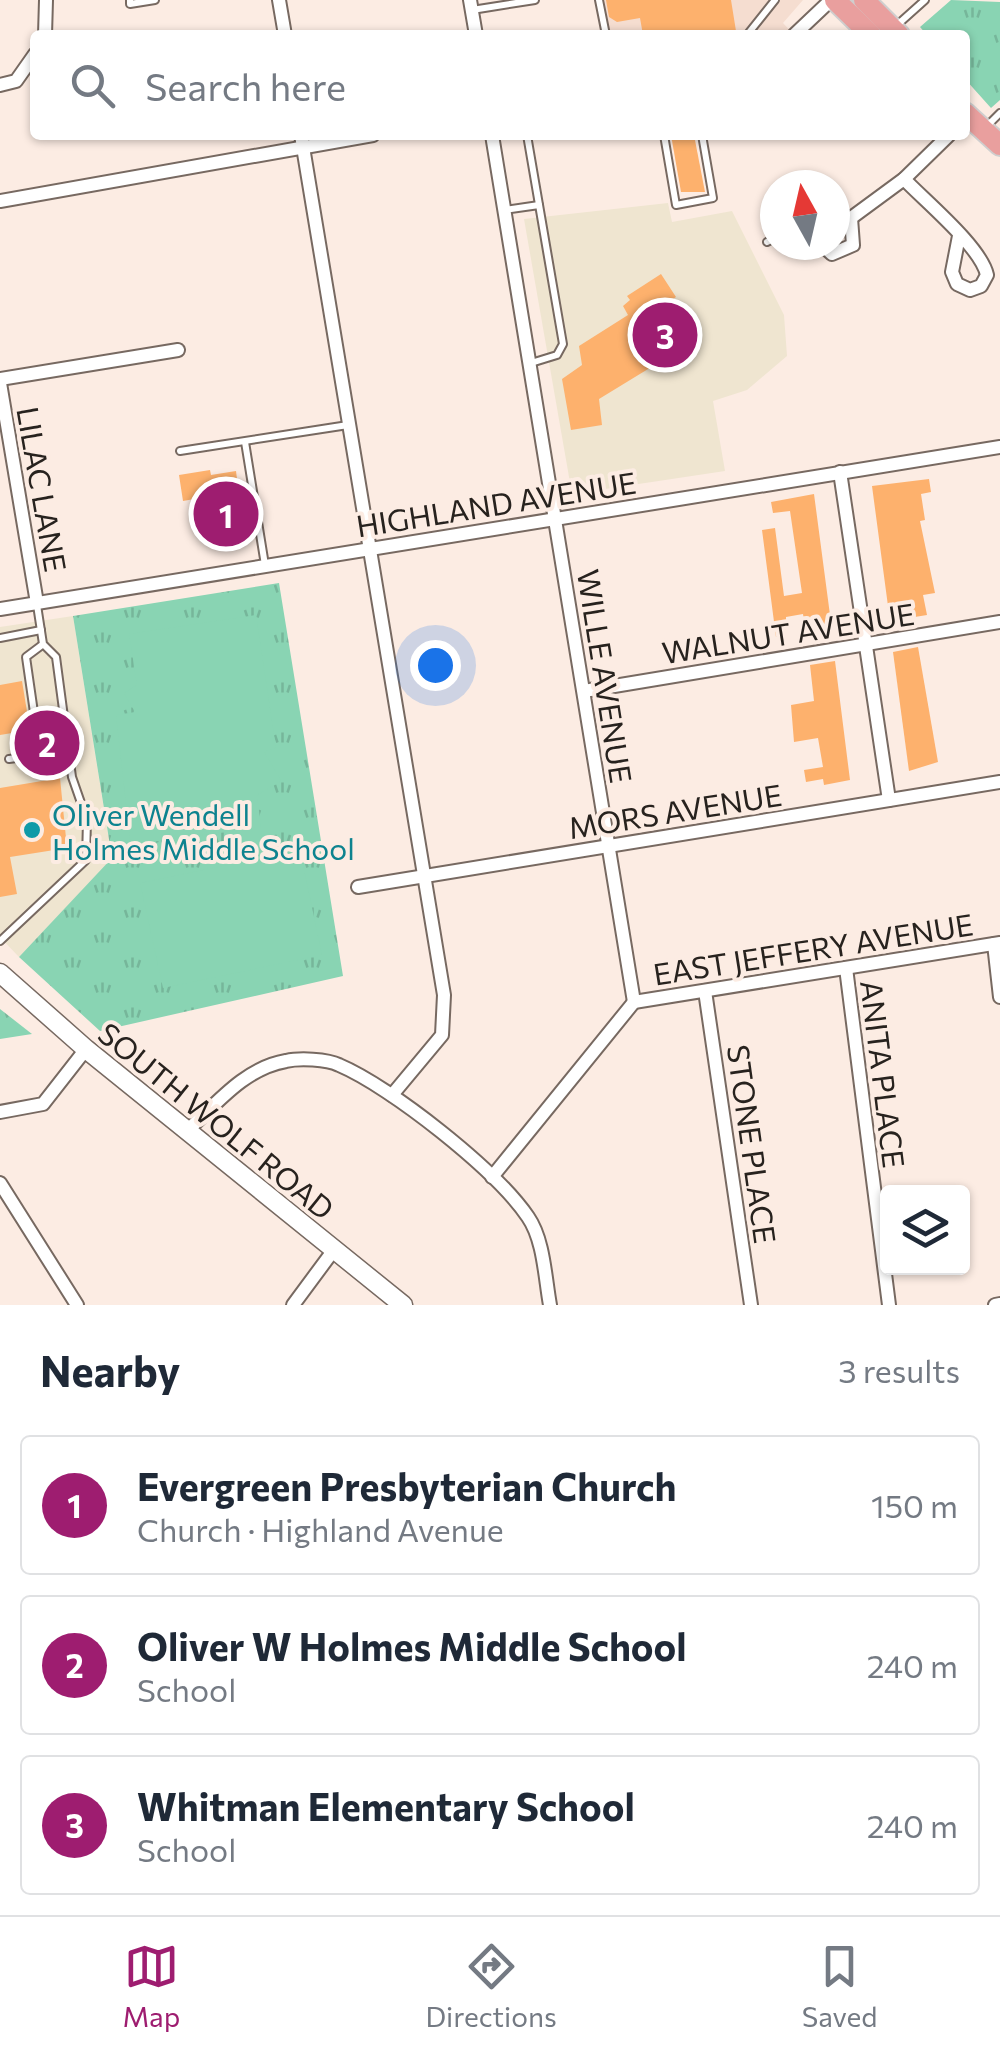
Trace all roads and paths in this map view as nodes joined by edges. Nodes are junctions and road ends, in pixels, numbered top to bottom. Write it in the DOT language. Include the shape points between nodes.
graph roads {
  1 [pos="46,0"];
  2 [pos="130,0"];
  3 [pos="155,0"];
  4 [pos="279,0"];
  5 [pos="535,0"];
  6 [pos="600,0"];
  7 [pos="775,0"];
  8 [pos="833,0"];
  9 [pos="864,0"];
  10 [pos="924,0"];
  11 [pos="471,5"];
  12 [pos="45,30"];
  13 [pos="284,30"];
  14 [pos="475,30"];
  15 [pos="605,30"];
  16 [pos="751,30"];
  17 [pos="800,30"];
  18 [pos="866,30"];
  19 [pos="894,30"];
  20 [pos="898,30"];
  21 [pos="30,61"];
  22 [pos="0,86"];
  23 [pos="1000,113"];
  24 [pos="970,118"];
  25 [pos="970,119"];
  26 [pos="493,140"];
  27 [pos="528,140"];
  28 [pos="665,140"];
  29 [pos="703,140"];
  30 [pos="944,140"];
  31 [pos="302,142"];
  32 [pos="1000,145"];
  33 [pos="904,180"];
  34 [pos="0,201"];
  35 [pos="539,205"];
  36 [pos="504,210"];
  37 [pos="851,218"];
  38 [pos="959,236"];
  39 [pos="850,246"];
  40 [pos="178,350"];
  41 [pos="530,363"];
  42 [pos="0,381"];
  43 [pos="350,424"];
  44 [pos="246,442"];
  45 [pos="1000,446"];
  46 [pos="180,451"];
  47 [pos="6,459"];
  48 [pos="840,472"];
  49 [pos="555,519"];
  50 [pos="370,549"];
  51 [pos="266,566"];
  52 [pos="37,603"];
  53 [pos="0,609"];
  54 [pos="1000,622"];
  55 [pos="41,630"];
  56 [pos="0,638"];
  57 [pos="43,644"];
  58 [pos="867,645"];
  59 [pos="584,691"];
  60 [pos="70,750"];
  61 [pos="40,754"];
  62 [pos="9,759"];
  63 [pos="1000,782"];
  64 [pos="888,800"];
  65 [pos="609,846"];
  66 [pos="425,876"];
  67 [pos="358,887"];
  68 [pos="0,940"];
  69 [pos="997,944"];
  70 [pos="846,968"];
  71 [pos="0,973"];
  72 [pos="706,991"];
  73 [pos="21,992"];
  74 [pos="0,994"];
  75 [pos="1000,998"];
  76 [pos="634,1002"];
  77 [pos="86,1049"];
  78 [pos="392,1094"];
  79 [pos="0,1112"];
  80 [pos="188,1130"];
  81 [pos="492,1178"];
  82 [pos="0,1183"];
  83 [pos="333,1251"];
  84 [pos="77,1305"];
  85 [pos="294,1305"];
  86 [pos="403,1305"];
  87 [pos="550,1305"];
  88 [pos="751,1305"];
  89 [pos="889,1305"];
  1 -- 12 [label="street"];
  2 -- 3 [label="lane"];
  4 -- 13 [label="street"];
  5 -- 11 [label="lane"];
  6 -- 15 [label="lane"];
  7 -- 16 [label="lane"];
  8 -- 17 [label="street"];
  8 -- 18 [label="main road"];
  9 -- 19 [label="main road"];
  10 -- 20 [label="lane"];
  11 -- 14 [label="street"];
  21 -- 22 [label="street" via="16,81"];
  23 -- 24 [label="lane"];
  25 -- 32 [label="main road"];
  26 -- 36 [label="street, WILLE AVENUE"];
  27 -- 35 [label="lane"];
  28 -- 29 [label="lane" via="676,206 713,198"];
  30 -- 33 [label="street"];
  31 -- 34 [label="street"];
  31 -- 43 [label="street"];
  33 -- 37 [label="street"];
  33 -- 38 [label="street"];
  35 -- 36 [label="lane"];
  35 -- 41 [label="lane" via="563,344 556,355"];
  36 -- 41 [label="street, WILLE AVENUE"];
  37 -- 39 [label="street"];
  38 -- 38 [label="street" via="987,275 970,290 952,272"];
  40 -- 42 [label="street"];
  41 -- 49 [label="street, WILLE AVENUE"];
  42 -- 47 [label="street, LILAC LANE"];
  43 -- 44 [label="lane"];
  43 -- 50 [label="street"];
  44 -- 46 [label="lane"];
  44 -- 51 [label="lane"];
  45 -- 48 [label="street, HIGHLAND AVENUE"];
  47 -- 52 [label="street, LILAC LANE"];
  48 -- 49 [label="street, HIGHLAND AVENUE"];
  48 -- 58 [label="street"];
  49 -- 50 [label="street, HIGHLAND AVENUE"];
  49 -- 59 [label="street, WILLE AVENUE"];
  50 -- 51 [label="street, HIGHLAND AVENUE"];
  50 -- 66 [label="street"];
  51 -- 52 [label="street, HIGHLAND AVENUE"];
  52 -- 53 [label="street, HIGHLAND AVENUE"];
  52 -- 55 [label="lane"];
  54 -- 58 [label="street, WALNUT AVENUE"];
  55 -- 56 [label="lane"];
  55 -- 57 [label="lane"];
  57 -- 60 [label="lane" via="56,657"];
  57 -- 61 [label="lane" via="26,658"];
  58 -- 59 [label="street, WALNUT AVENUE"];
  58 -- 64 [label="street"];
  59 -- 65 [label="street, WILLE AVENUE"];
  60 -- 61 [label="lane"];
  60 -- 68 [label="lane" via="87,820 86,860"];
  61 -- 62 [label="lane"];
  63 -- 64 [label="street, MORS AVENUE"];
  64 -- 65 [label="street, MORS AVENUE"];
  65 -- 66 [label="street, MORS AVENUE"];
  65 -- 76 [label="street, WILLE AVENUE"];
  66 -- 67 [label="street, MORS AVENUE"];
  66 -- 78 [label="street" via="444,994 442,1035"];
  69 -- 70 [label="street, EAST JEFFERY AVENUE"];
  69 -- 75 [label="street"];
  70 -- 72 [label="street, EAST JEFFERY AVENUE"];
  70 -- 89 [label="street, ANITA PLACE"];
  71 -- 73 [label="main road, SOUTH WOLF ROAD"];
  72 -- 76 [label="street, EAST JEFFERY AVENUE"];
  72 -- 88 [label="street, STONE PLACE"];
  73 -- 74 [label="street"];
  73 -- 77 [label="main road, SOUTH WOLF ROAD"];
  76 -- 81 [label="street"];
  77 -- 79 [label="street" via="43,1104"];
  77 -- 80 [label="main road, SOUTH WOLF ROAD"];
  78 -- 80 [label="street" via="336,1063 286,1060 246,1076"];
  78 -- 81 [label="street"];
  80 -- 83 [label="main road, SOUTH WOLF ROAD"];
  81 -- 87 [label="street" via="530,1219"];
  82 -- 84 [label="street"];
  83 -- 85 [label="street"];
  83 -- 86 [label="main road, SOUTH WOLF ROAD"];
}
